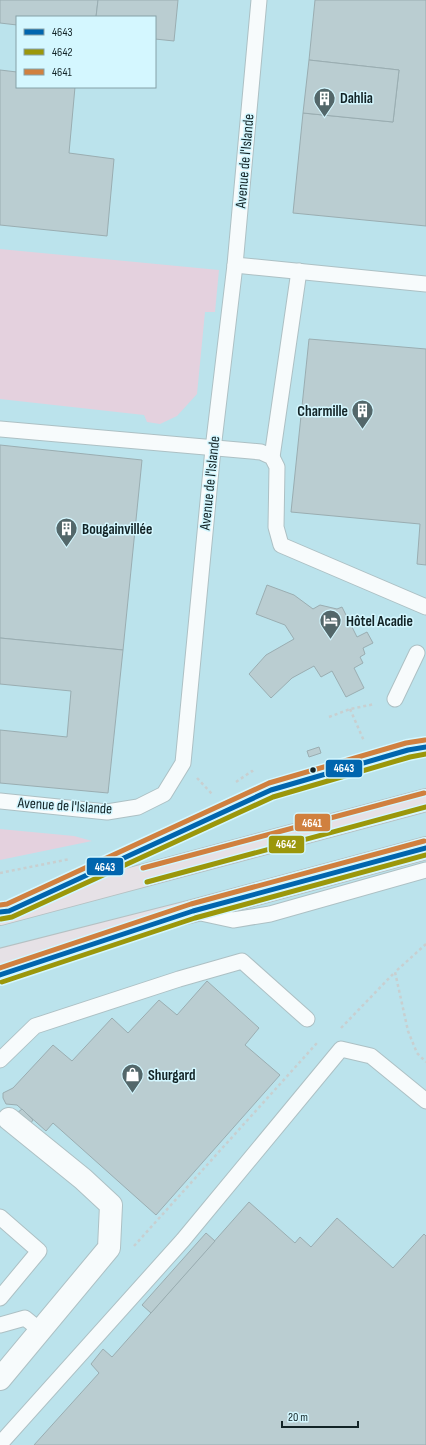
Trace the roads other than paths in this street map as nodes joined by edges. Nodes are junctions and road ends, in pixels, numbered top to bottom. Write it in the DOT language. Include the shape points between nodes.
graph roads {
  1 [pos="259,0"];
  2 [pos="235,265"];
  3 [pos="299,271"];
  4 [pos="426,284"];
  5 [pos="0,429"];
  6 [pos="213,448"];
  7 [pos="272,457"];
  8 [pos="426,607"];
  9 [pos="417,653"];
  10 [pos="395,699"];
  11 [pos="426,747"];
  12 [pos="426,800"];
  13 [pos="0,801"];
  14 [pos="426,848"];
  15 [pos="426,870"];
  16 [pos="193,911"];
  17 [pos="3,912"];
  18 [pos="0,960"];
  19 [pos="0,975"];
  20 [pos="307,1019"];
  21 [pos="0,1060"];
  22 [pos="426,1101"];
  23 [pos="4,1115"];
  24 [pos="0,1217"];
  25 [pos="0,1298"];
  26 [pos="0,1325"];
  27 [pos="41,1331"];
  28 [pos="0,1379"];
  29 [pos="0,1444"];
  1 -- 2 [label="lane, Avenue de l'Islande"];
  2 -- 3 [label="lane"];
  2 -- 6 [label="lane, Avenue de l'Islande"];
  3 -- 4 [label="lane"];
  3 -- 7 [label="lane"];
  5 -- 6 [label="lane"];
  6 -- 7 [label="lane" via="260,452"];
  6 -- 13 [label="lane, Avenue de l'Islande" via="183,763 164,794 138,807 106,812"];
  7 -- 8 [label="lane" via="277,467 276,527 281,545"];
  9 -- 10 [label="lane"];
  11 -- 17 [label="lane" via="271,790"];
  12 -- 17 [label="main road"];
  14 -- 16 [label="main road"];
  15 -- 16 [label="lane" via="270,914 233,920"];
  16 -- 18 [label="main road"];
  16 -- 19 [label="main road"];
  20 -- 21 [label="lane" via="242,961 35,1026"];
  22 -- 29 [label="lane" via="372,1056 341,1049 183,1240"];
  23 -- 27 [label="street" via="111,1205 109,1248"];
  24 -- 25 [label="lane" via="39,1250"];
  26 -- 27 [label="lane" via="26,1318"];
  27 -- 28 [label="street"];
}
